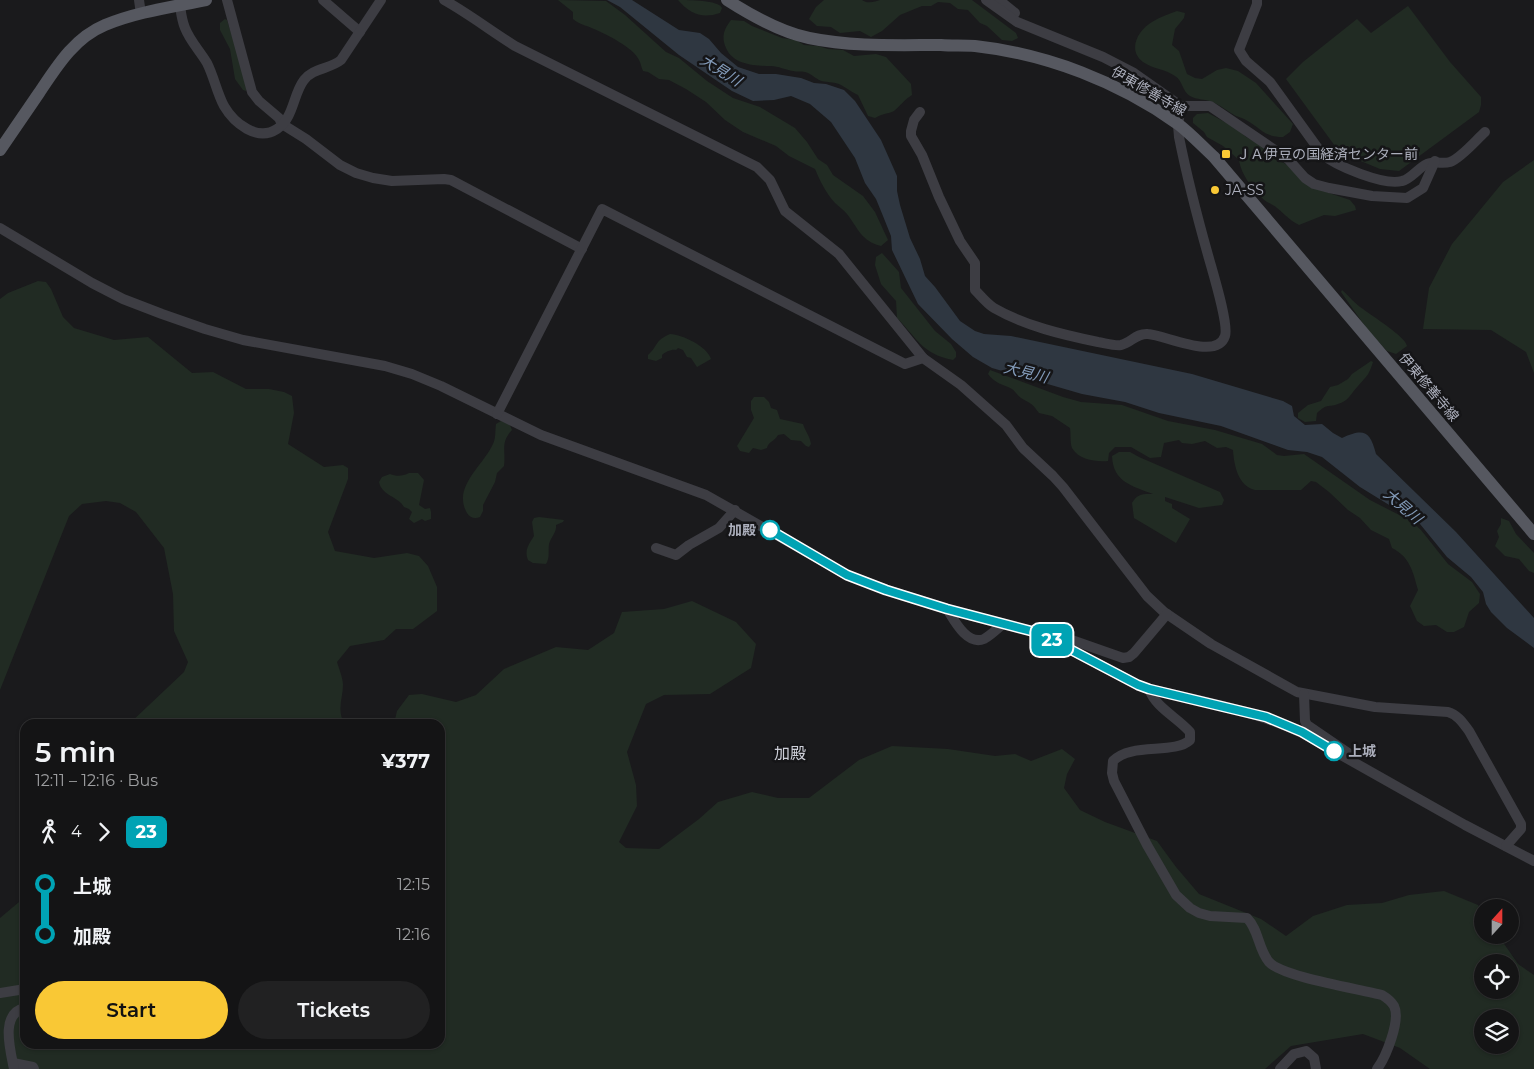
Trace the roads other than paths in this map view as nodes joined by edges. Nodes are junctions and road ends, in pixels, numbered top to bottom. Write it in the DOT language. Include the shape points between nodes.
graph roads {
  1 [pos="138,0"];
  2 [pos="206,0"];
  3 [pos="227,0"];
  4 [pos="323,0"];
  5 [pos="381,0"];
  6 [pos="444,0"];
  7 [pos="727,0"];
  8 [pos="986,0"];
  9 [pos="999,0"];
  10 [pos="1257,0"];
  11 [pos="180,6"];
  12 [pos="141,14"];
  13 [pos="1017,22"];
  14 [pos="360,32"];
  15 [pos="1181,106"];
  16 [pos="920,112"];
  17 [pos="282,124"];
  18 [pos="1178,125"];
  19 [pos="1485,132"];
  20 [pos="0,150"];
  21 [pos="1435,161"];
  22 [pos="0,228"];
  23 [pos="582,249"];
  24 [pos="923,358"];
  25 [pos="497,414"];
  26 [pos="735,510"];
  27 [pos="1534,534"];
  28 [pos="656,548"];
  29 [pos="947,609"];
  30 [pos="1167,614"];
  31 [pos="1003,624"];
  32 [pos="1028,630"];
  33 [pos="1149,689"];
  34 [pos="1304,694"];
  35 [pos="1349,759"];
  36 [pos="1506,846"];
  37 [pos="1534,861"];
  38 [pos="20,990"];
  39 [pos="0,993"];
  40 [pos="20,1009"];
  41 [pos="14,1066"];
  42 [pos="34,1069"];
  43 [pos="1280,1069"];
  44 [pos="1316,1069"];
  45 [pos="1378,1069"];
  1 -- 12 [label="street"];
  2 -- 11 [label="main road"];
  3 -- 17 [label="street" via="252,92"];
  4 -- 14 [label="street"];
  5 -- 14 [label="street"];
  6 -- 24 [label="street" via="516,46 757,167 770,180 785,211 839,254"];
  7 -- 18 [label="main road, 伊東修善寺線" via="749,14 809,38 857,44 974,46 1052,62 1102,81"];
  8 -- 13 [label="street"];
  9 -- 13 [label="street" via="1019,16"];
  10 -- 21 [label="street" via="1239,50 1246,61 1270,82 1322,154 1332,163 1373,178 1395,182 1404,181"];
  11 -- 12 [label="main road"];
  11 -- 17 [label="street" via="184,26 208,64 224,106 250,131 262,135"];
  12 -- 20 [label="main road" via="106,24 73,47"];
  13 -- 15 [label="street" via="1103,57 1134,73"];
  14 -- 17 [label="street" via="341,60 305,79"];
  15 -- 18 [label="street"];
  15 -- 21 [label="street" via="1210,106 1288,159 1305,178 1329,188 1407,198 1423,188"];
  16 -- 18 [label="street" via="914,120 911,136 960,241 975,263 975,290 992,307 1074,338 1120,346 1147,333 1200,347 1213,346 1221,343 1226,329"];
  17 -- 23 [label="street" via="356,173 392,182 451,180"];
  18 -- 27 [label="main road, 伊東修善寺線" via="1214,157"];
  19 -- 21 [label="street" via="1457,158 1448,162"];
  22 -- 25 [label="street" via="92,283 162,314 243,340 385,366 412,374"];
  23 -- 24 [label="street" via="602,209 905,364"];
  23 -- 25 [label="street"];
  24 -- 30 [label="street" via="961,385 1006,425 1023,448 1058,482 1147,596"];
  25 -- 26 [label="street" via="565,444 706,495"];
  26 -- 28 [label="street" via="719,528 676,555"];
  26 -- 29 [label="street" via="847,575"];
  29 -- 31 [label="street"];
  29 -- 31 [label="street" via="964,633 974,639 984,639"];
  30 -- 32 [label="street" via="1129,657 1123,658 1050,632"];
  30 -- 34 [label="street" via="1211,644"];
  31 -- 32 [label="street"];
  32 -- 33 [label="street"];
  33 -- 35 [label="street" via="1276,721"];
  33 -- 45 [label="street" via="1153,698 1190,732 1190,740 1180,745 1123,754 1113,761 1112,772 1166,879 1176,895 1199,913 1247,918 1272,965 1323,982 1382,995 1389,1000 1396,1017 1388,1050"];
  34 -- 35 [label="street" via="1307,725 1347,752"];
  34 -- 36 [label="street" via="1375,707 1448,712 1460,718 1521,824 1521,829"];
  35 -- 36 [label="street"];
  36 -- 37 [label="street"];
  38 -- 39 [label="street"];
  40 -- 41 [label="street" via="8,1019 6,1030"];
  41 -- 42 [label="street"];
  43 -- 44 [label="street" via="1294,1054 1306,1051 1314,1058"];
}
